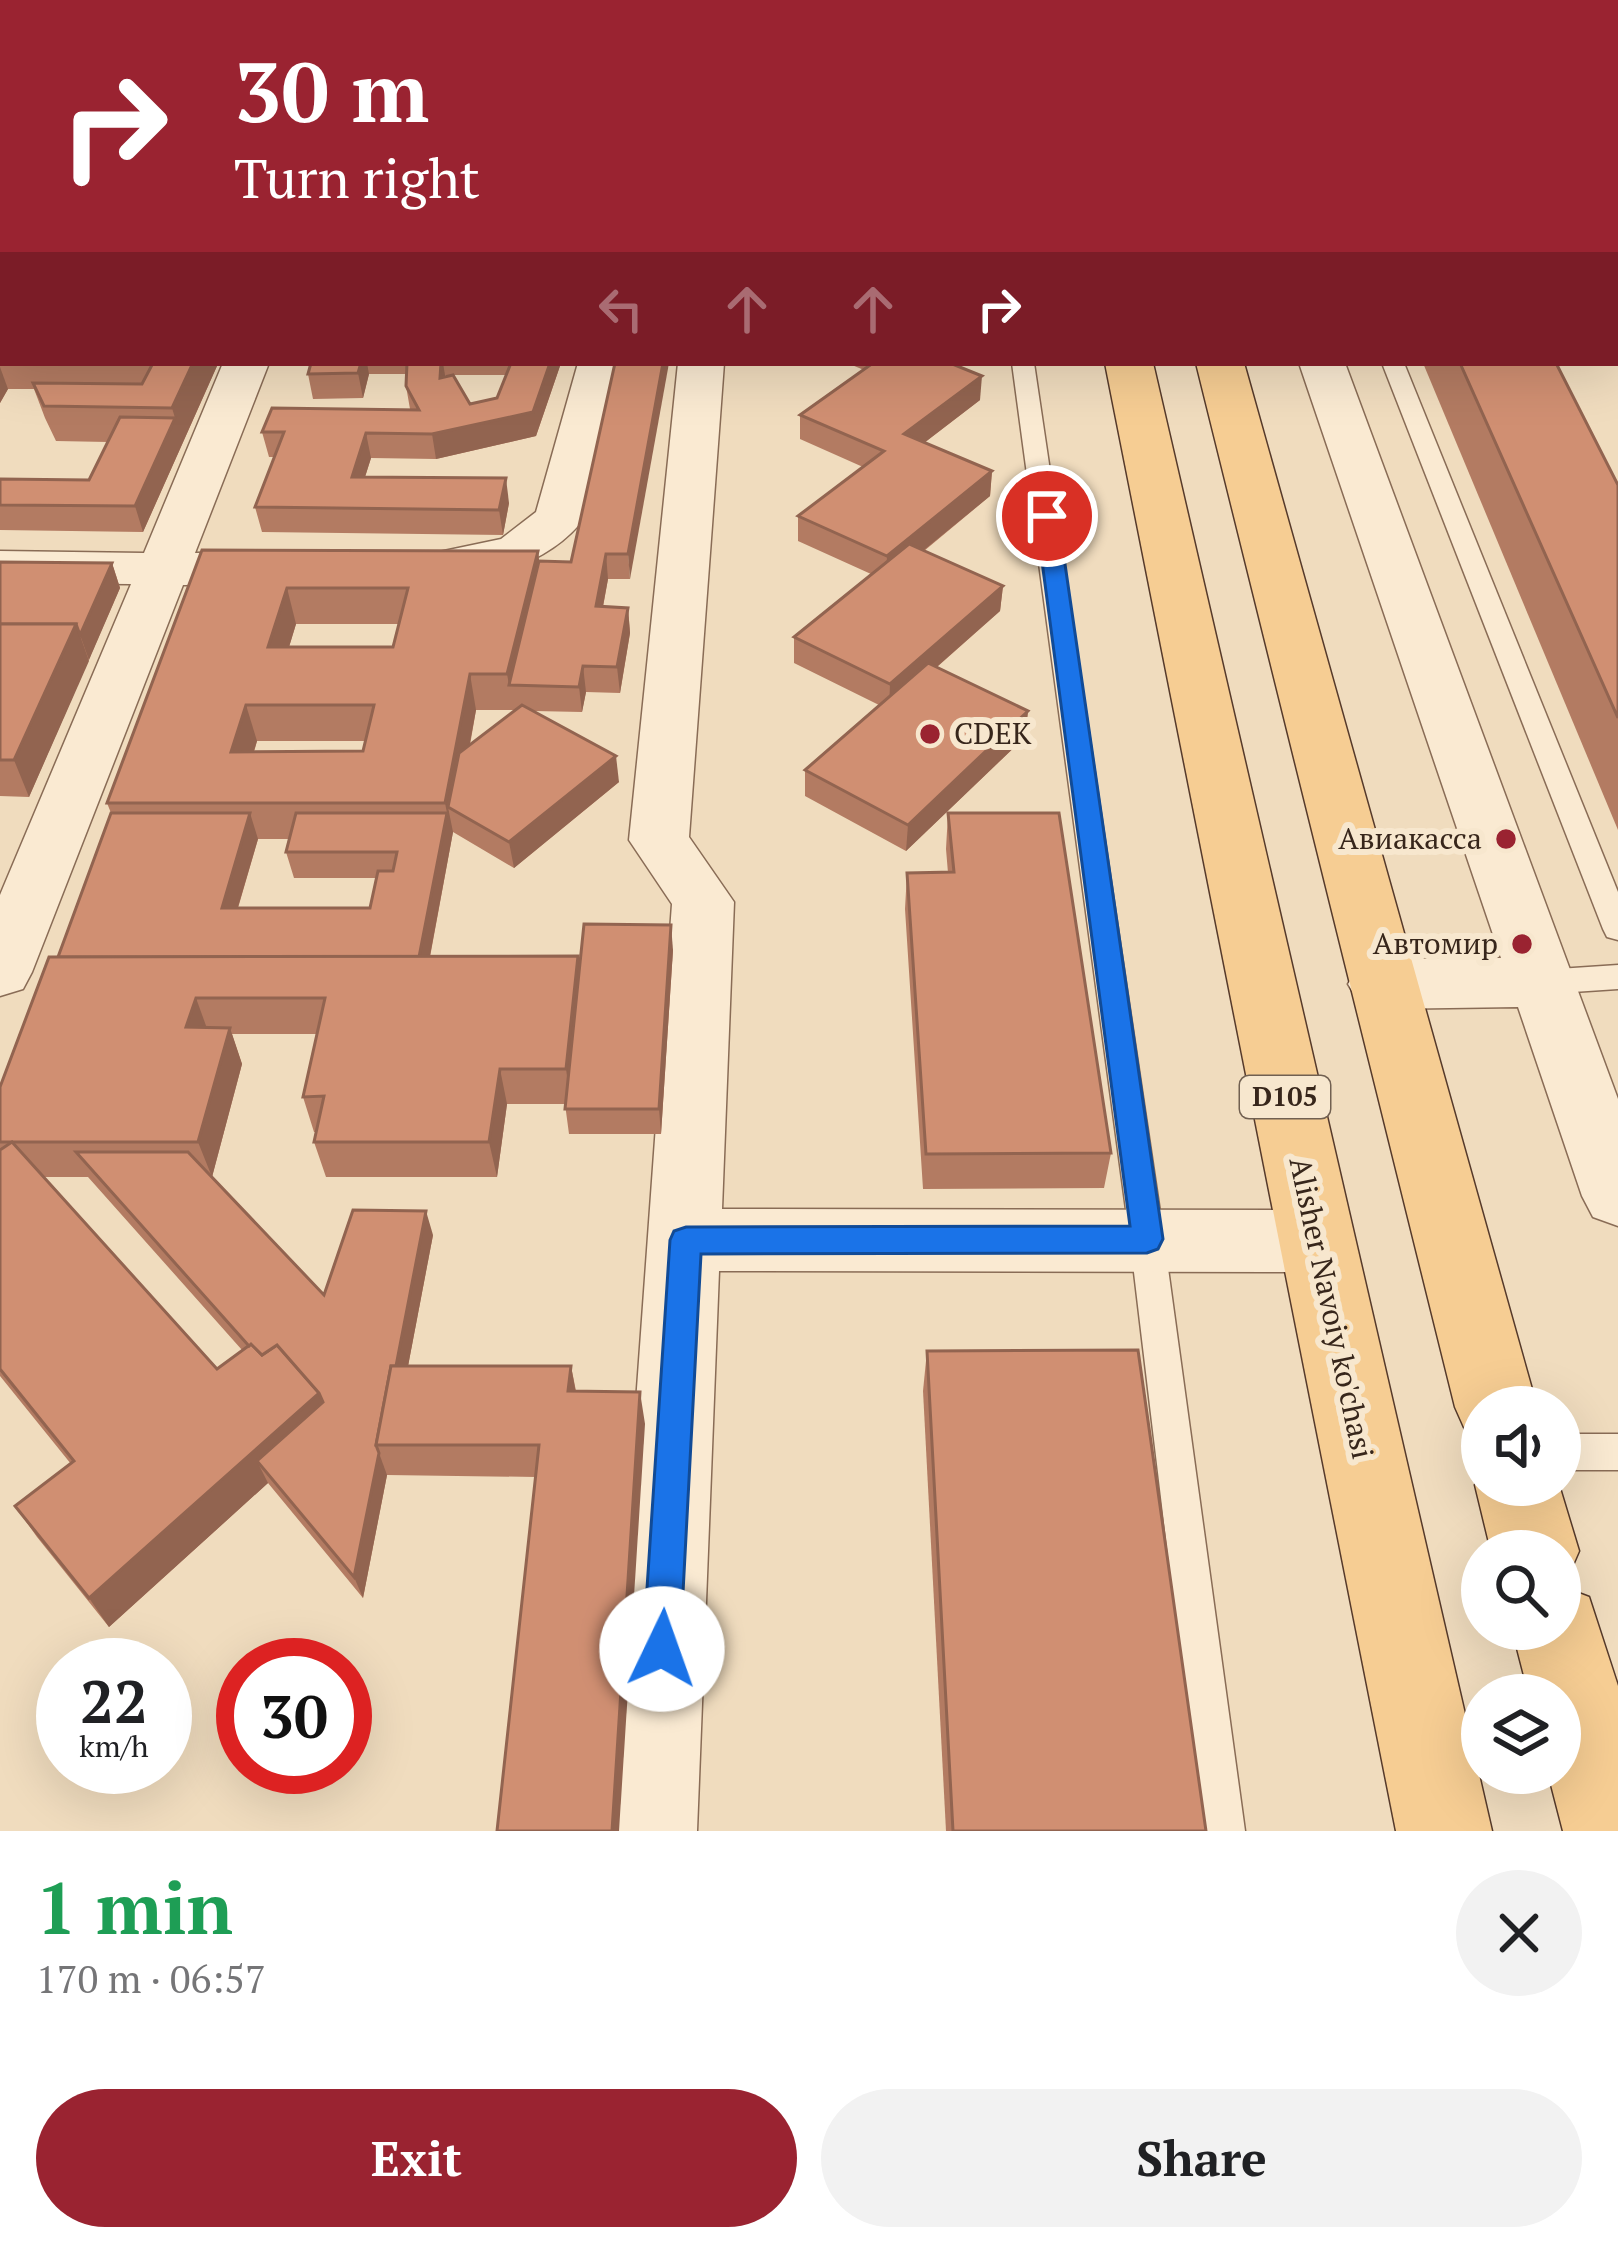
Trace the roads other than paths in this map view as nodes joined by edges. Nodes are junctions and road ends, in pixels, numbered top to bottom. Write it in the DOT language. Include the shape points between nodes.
graph roads {
  1 [pos="245,366"];
  2 [pos="600,366"];
  3 [pos="701,366"];
  4 [pos="1023,366"];
  5 [pos="1130,366"];
  6 [pos="1221,366"];
  7 [pos="1323,366"];
  8 [pos="1394,366"];
  9 [pos="0,567"];
  10 [pos="163,569"];
  11 [pos="1618,929"];
  12 [pos="0,972"];
  13 [pos="1618,977"];
  14 [pos="1544,982"];
  15 [pos="1381,984"];
  16 [pos="1618,1196"];
  17 [pos="1147,1239"];
  18 [pos="686,1240"];
  19 [pos="1316,1240"];
  20 [pos="1490,1386"];
  21 [pos="1581,1452"];
  22 [pos="1618,1452"];
  23 [pos="1562,1650"];
  24 [pos="651,1831"];
  25 [pos="1223,1831"];
  26 [pos="1444,1831"];
  27 [pos="1611,1831"];
  1 -- 10 [label="street"];
  2 -- 10 [label="street" via="560,518 535,541 448,567"];
  3 -- 18 [label="street" via="659,840 703,902"];
  4 -- 17 [label="lane"];
  5 -- 19 [label="main road, Alisher Navoiy ko'chasi / D105"];
  6 -- 15 [label="main road"];
  7 -- 14 [label="street"];
  8 -- 11 [label="lane"];
  9 -- 10 [label="street"];
  10 -- 12 [label="street"];
  13 -- 14 [label="lane"];
  14 -- 15 [label="street"];
  14 -- 16 [label="street"];
  15 -- 20 [label="main road"];
  17 -- 18 [label="street"];
  17 -- 19 [label="street"];
  17 -- 25 [label="lane"];
  18 -- 24 [label="street"];
  19 -- 26 [label="main road, Alisher Navoiy ko'chasi / D105"];
  21 -- 22 [label="lane"];
  23 -- 27 [label="main road"];
}
